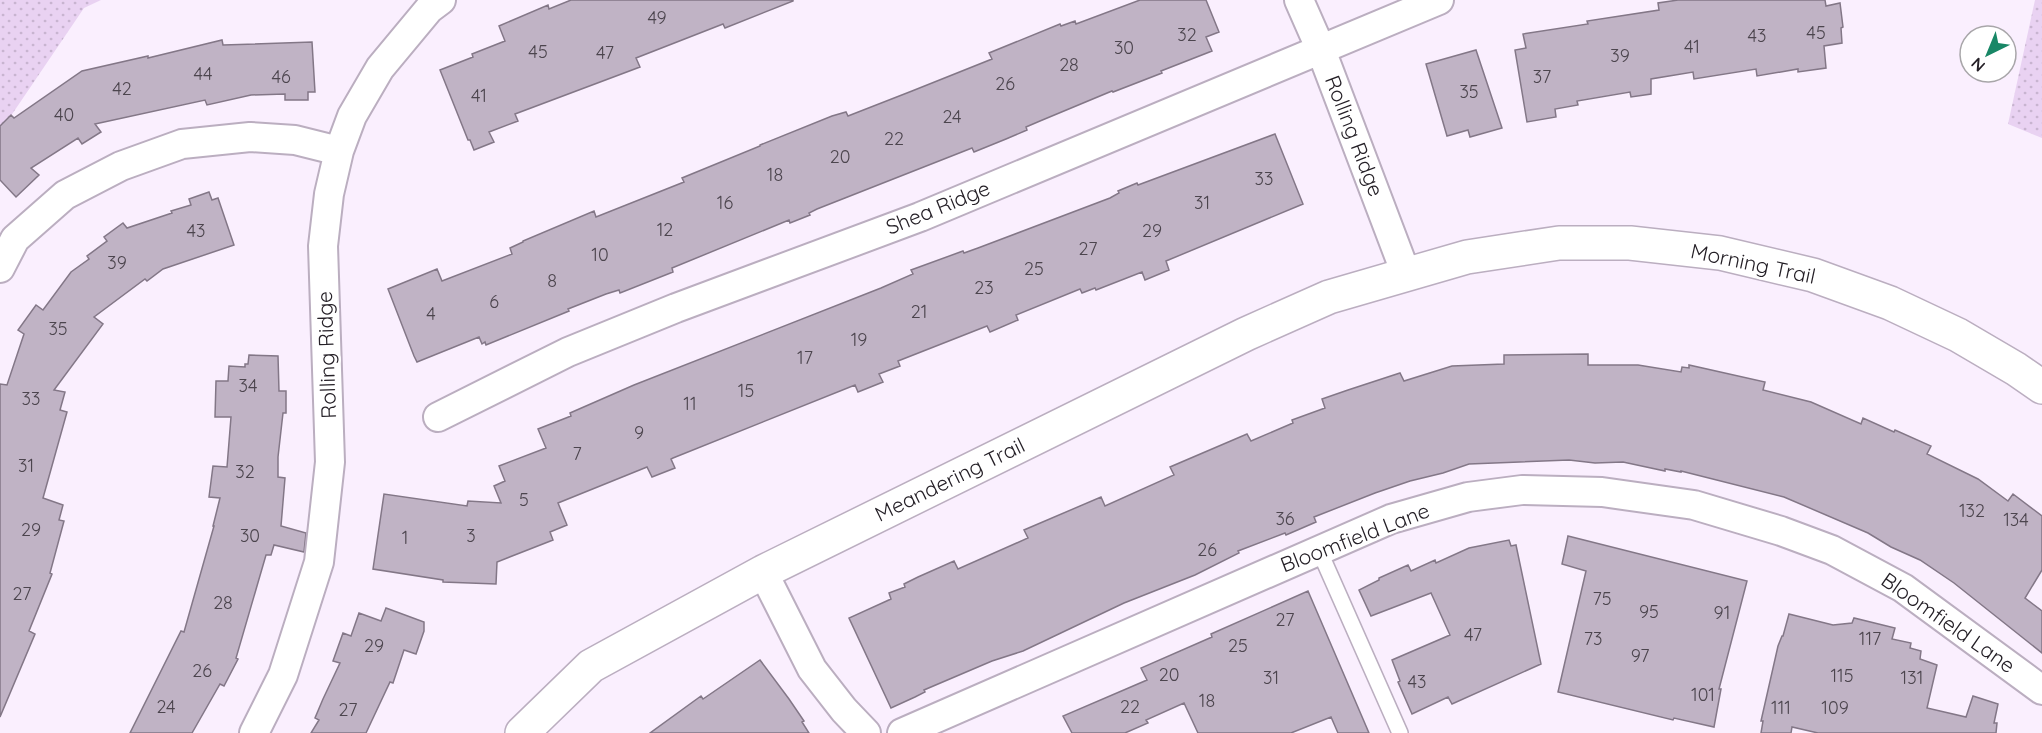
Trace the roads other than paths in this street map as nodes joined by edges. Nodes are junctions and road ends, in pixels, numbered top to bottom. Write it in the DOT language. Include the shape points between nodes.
graph roads {
  1 [pos="441,0"];
  2 [pos="1299,0"];
  3 [pos="1439,0"];
  4 [pos="1321,50"];
  5 [pos="339,151"];
  6 [pos="0,268"];
  7 [pos="1406,274"];
  8 [pos="2042,387"];
  9 [pos="438,417"];
  10 [pos="1319,550"];
  11 [pos="763,572"];
  12 [pos="2042,690"];
  13 [pos="254,733"];
  14 [pos="522,733"];
  15 [pos="867,733"];
  16 [pos="902,733"];
  17 [pos="1400,733"];
  1 -- 5 [label="street, Rolling Ridge" via="380,68 352,116"];
  2 -- 4 [label="street, Rolling Ridge"];
  3 -- 4 [label="street, Shea Ridge"];
  4 -- 7 [label="street, Rolling Ridge"];
  4 -- 9 [label="street, Shea Ridge" via="920,217 568,351"];
  5 -- 6 [label="street" via="295,140 250,137 182,144 121,166 65,195 15,239"];
  5 -- 13 [label="street, Rolling Ridge" via="323,246 330,462 319,562 283,675"];
  7 -- 8 [label="street, Morning Trail" via="1467,257 1559,243 1630,243 1720,253 1813,276 1890,303 1958,335"];
  7 -- 11 [label="street, Meandering Trail" via="1329,297 1246,334"];
  10 -- 12 [label="street, Bloomfield Lane" via="1391,519 1468,497 1522,490 1602,492 1694,505 1832,550 1903,588"];
  10 -- 16 [label="street, Bloomfield Lane"];
  10 -- 17 [label="lane"];
  11 -- 14 [label="street, Meandering Trail" via="591,666"];
  11 -- 15 [label="street" via="812,669"];
}
